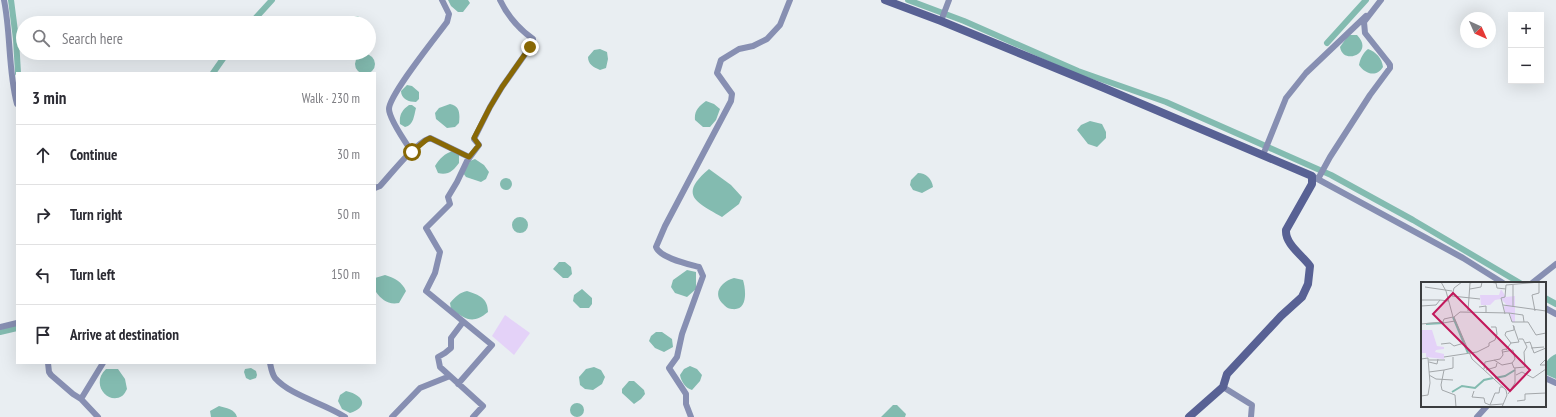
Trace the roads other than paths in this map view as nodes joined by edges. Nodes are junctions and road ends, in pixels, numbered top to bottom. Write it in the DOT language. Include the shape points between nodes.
graph roads {
  1 [pos="4,0"];
  2 [pos="442,0"];
  3 [pos="500,0"];
  4 [pos="790,0"];
  5 [pos="885,0"];
  6 [pos="948,0"];
  7 [pos="1381,0"];
  8 [pos="1372,11"];
  9 [pos="940,21"];
  10 [pos="16,101"];
  11 [pos="412,152"];
  12 [pos="1263,155"];
  13 [pos="469,157"];
  14 [pos="1315,178"];
  15 [pos="376,188"];
  16 [pos="1556,264"];
  17 [pos="1501,282"];
  18 [pos="1533,282"];
  19 [pos="1546,309"];
  20 [pos="1556,314"];
  21 [pos="463,322"];
  22 [pos="16,324"];
  23 [pos="0,327"];
  24 [pos="48,364"];
  25 [pos="102,364"];
  26 [pos="270,364"];
  27 [pos="450,376"];
  28 [pos="1546,378"];
  29 [pos="1556,383"];
  30 [pos="458,384"];
  31 [pos="1223,387"];
  32 [pos="81,399"];
  33 [pos="1486,407"];
  34 [pos="98,417"];
  35 [pos="345,417"];
  36 [pos="392,417"];
  37 [pos="473,417"];
  38 [pos="691,417"];
  39 [pos="1189,417"];
  40 [pos="1251,417"];
  41 [pos="1477,417"];
  1 -- 10 [label="street" via="8,17 12,87"];
  2 -- 11 [label="street" via="449,14 447,22 390,104 390,115"];
  3 -- 13 [label="street" via="510,19 534,41 490,107 474,138 479,145"];
  4 -- 38 [label="street" via="780,25 767,39 752,46 739,48 720,60 717,73 732,94 731,101 656,247 659,252 670,258 699,267 703,276 684,329 677,358 669,368 686,394 686,404"];
  5 -- 9 [label="street"];
  6 -- 9 [label="street"];
  7 -- 8 [label="street"];
  8 -- 12 [label="street" via="1306,73 1286,98"];
  8 -- 14 [label="street" via="1364,22 1365,33 1390,68"];
  9 -- 12 [label="street"];
  11 -- 13 [label="street" via="430,138"];
  11 -- 15 [label="street"];
  12 -- 14 [label="street"];
  13 -- 21 [label="street" via="448,197 450,204 426,228 440,252 435,273 426,291"];
  14 -- 17 [label="street" via="1463,258"];
  14 -- 31 [label="street" via="1286,230 1288,240 1310,266 1308,284 1302,297 1227,374"];
  16 -- 18 [label="street"];
  19 -- 20 [label="street"];
  21 -- 27 [label="street" via="451,338 451,348 438,357 440,367"];
  21 -- 30 [label="street" via="492,345"];
  22 -- 23 [label="street"];
  24 -- 32 [label="street" via="51,375"];
  25 -- 32 [label="street"];
  26 -- 35 [label="street" via="274,376 286,387"];
  27 -- 30 [label="street"];
  27 -- 36 [label="street" via="420,388"];
  28 -- 29 [label="street"];
  30 -- 37 [label="street" via="483,406"];
  31 -- 39 [label="street"];
  31 -- 40 [label="street" via="1252,405"];
  32 -- 34 [label="street"];
  33 -- 41 [label="street"];
}
